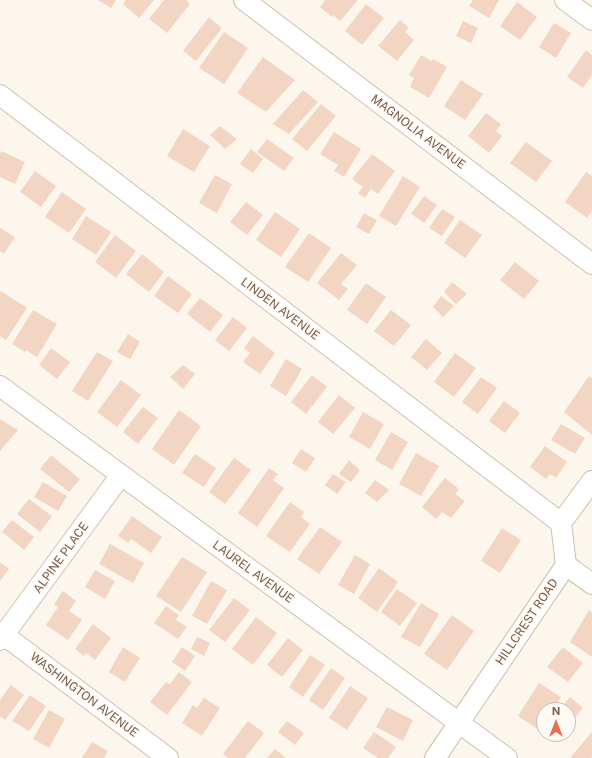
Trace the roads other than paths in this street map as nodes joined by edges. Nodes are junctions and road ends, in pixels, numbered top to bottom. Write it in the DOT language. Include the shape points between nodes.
graph roads {
  1 [pos="244,0"];
  2 [pos="571,2"];
  3 [pos="592,20"];
  4 [pos="0,95"];
  5 [pos="592,264"];
  6 [pos="0,386"];
  7 [pos="121,475"];
  8 [pos="592,481"];
  9 [pos="561,523"];
  10 [pos="566,565"];
  11 [pos="592,584"];
  12 [pos="1,635"];
  13 [pos="459,723"];
  14 [pos="165,757"];
  15 [pos="435,758"];
  16 [pos="507,758"];
  1 -- 5 [label="street, MAGNOLIA AVENUE"];
  2 -- 3 [label="street"];
  4 -- 9 [label="street, LINDEN AVENUE"];
  6 -- 7 [label="street, LAUREL AVENUE"];
  7 -- 12 [label="street, ALPINE PLACE"];
  7 -- 13 [label="street, LAUREL AVENUE"];
  8 -- 9 [label="street"];
  9 -- 10 [label="street"];
  10 -- 11 [label="street"];
  10 -- 13 [label="street, HILLCREST ROAD"];
  12 -- 14 [label="street, WASHINGTON AVENUE"];
  13 -- 15 [label="street, HILLCREST ROAD"];
  13 -- 16 [label="street, LAUREL AVENUE"];
}
